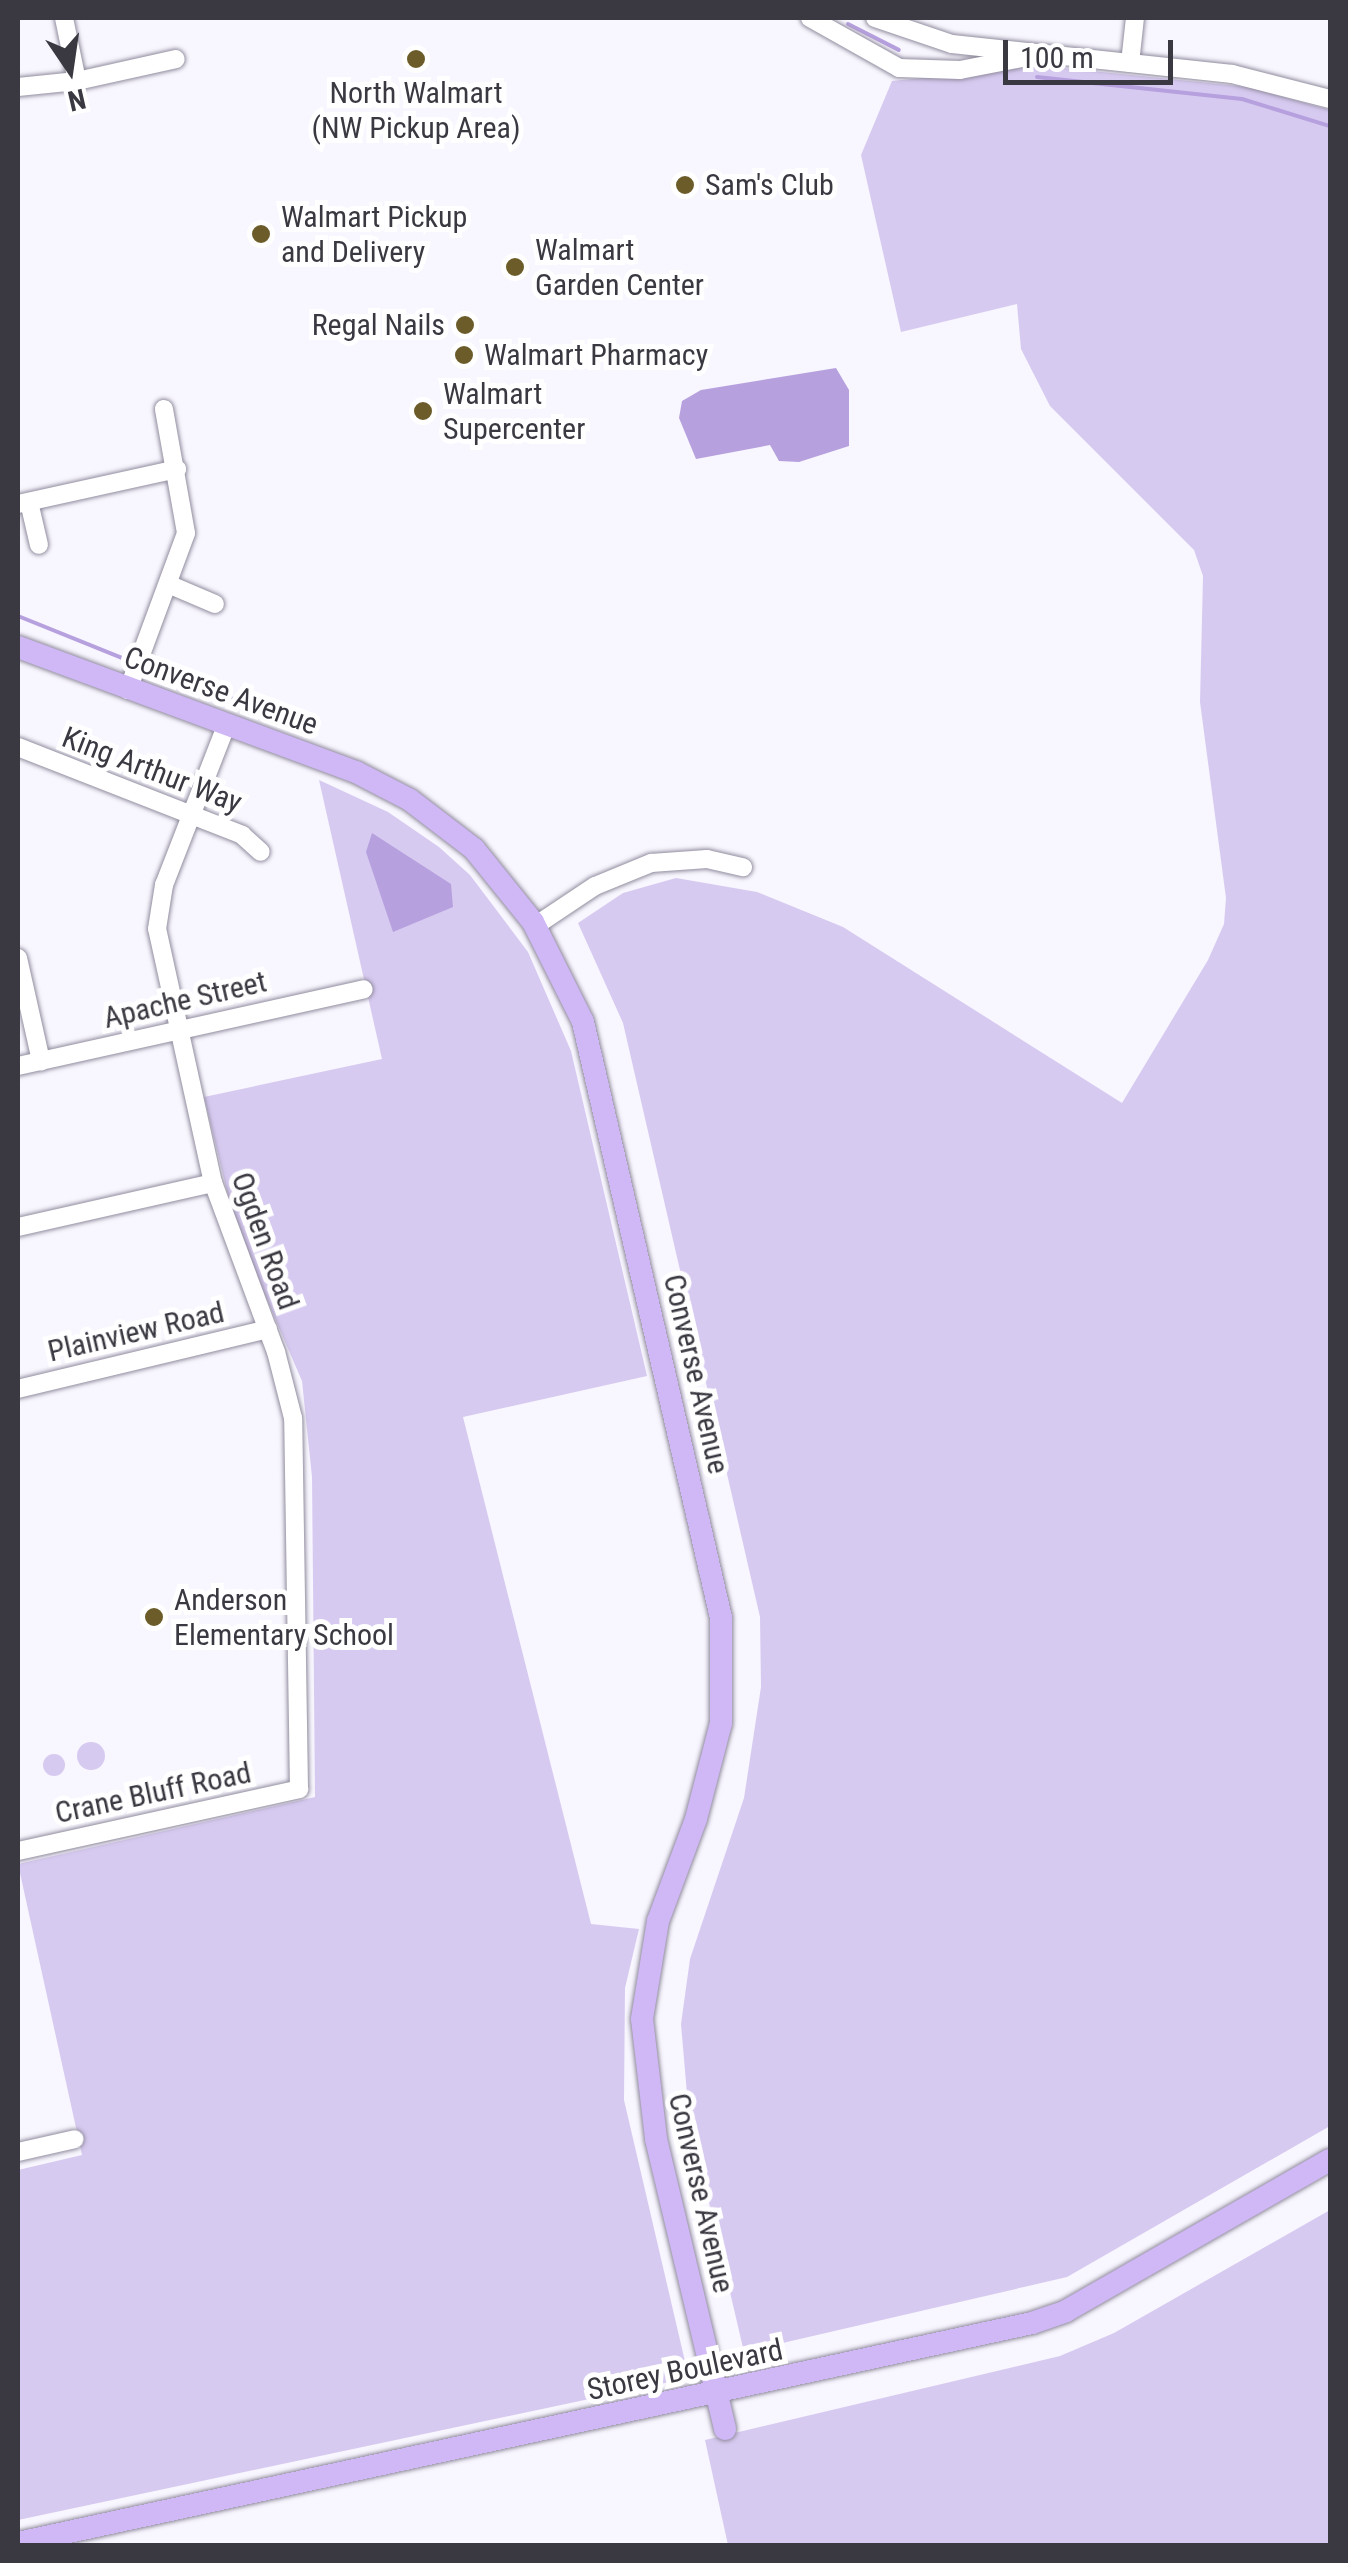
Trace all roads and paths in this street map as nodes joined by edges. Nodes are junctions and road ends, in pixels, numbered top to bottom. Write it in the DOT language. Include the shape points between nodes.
graph roads {
  1 [pos="64,18"];
  2 [pos="810,18"];
  3 [pos="875,18"];
  4 [pos="1135,18"];
  5 [pos="1036,56"];
  6 [pos="176,58"];
  7 [pos="1130,63"];
  8 [pos="77,82"];
  9 [pos="18,87"];
  10 [pos="1330,100"];
  11 [pos="164,409"];
  12 [pos="177,469"];
  13 [pos="23,503"];
  14 [pos="40,545"];
  15 [pos="168,584"];
  16 [pos="215,604"];
  17 [pos="18,648"];
  18 [pos="128,690"];
  19 [pos="226,726"];
  20 [pos="18,749"];
  21 [pos="189,815"];
  22 [pos="261,852"];
  23 [pos="743,867"];
  24 [pos="535,926"];
  25 [pos="18,958"];
  26 [pos="364,988"];
  27 [pos="178,1030"];
  28 [pos="40,1061"];
  29 [pos="18,1066"];
  30 [pos="213,1183"];
  31 [pos="18,1227"];
  32 [pos="268,1329"];
  33 [pos="18,1389"];
  34 [pos="300,1789"];
  35 [pos="18,1851"];
  36 [pos="76,2140"];
  37 [pos="18,2152"];
  38 [pos="1330,2160"];
  39 [pos="717,2395"];
  40 [pos="725,2429"];
  41 [pos="18,2543"];
  1 -- 8 [label="street"];
  2 -- 5 [label="street" via="899,68 960,70"];
  3 -- 5 [label="street" via="952,44"];
  4 -- 7 [label="street"];
  5 -- 7 [label="street"];
  6 -- 8 [label="street"];
  7 -- 10 [label="street" via="1250,77"];
  8 -- 9 [label="street"];
  11 -- 12 [label="street"];
  12 -- 13 [label="street"];
  12 -- 15 [label="street" via="186,534"];
  13 -- 14 [label="street"];
  15 -- 16 [label="street"];
  15 -- 18 [label="street"];
  17 -- 18 [label="main road, Converse Avenue"];
  18 -- 19 [label="main road, Converse Avenue"];
  19 -- 21 [label="street, Ogden Road"];
  19 -- 24 [label="main road, Converse Avenue" via="356,772 410,800 474,849"];
  20 -- 21 [label="street, King Arthur Way"];
  21 -- 22 [label="street, King Arthur Way" via="242,835"];
  21 -- 27 [label="street, Ogden Road" via="158,910"];
  23 -- 24 [label="street" via="707,859 651,863 595,886"];
  24 -- 39 [label="main road, Converse Avenue" via="595,1058 721,1618 721,1723 696,1819 658,1921 642,2019 656,2139"];
  25 -- 28 [label="street"];
  26 -- 27 [label="street, Apache Street"];
  27 -- 28 [label="street, Apache Street"];
  27 -- 30 [label="street, Ogden Road"];
  28 -- 29 [label="street, Apache Street"];
  30 -- 31 [label="street"];
  30 -- 32 [label="street, Ogden Road"];
  32 -- 33 [label="street, Plainview Road"];
  32 -- 34 [label="street, Ogden Road" via="288,1388 296,1448"];
  34 -- 35 [label="street, Crane Bluff Road"];
  36 -- 37 [label="street"];
  38 -- 39 [label="main road, Storey Boulevard" via="1050,2318"];
  39 -- 40 [label="main road, Converse Avenue"];
  39 -- 41 [label="main road, Storey Boulevard"];
}
